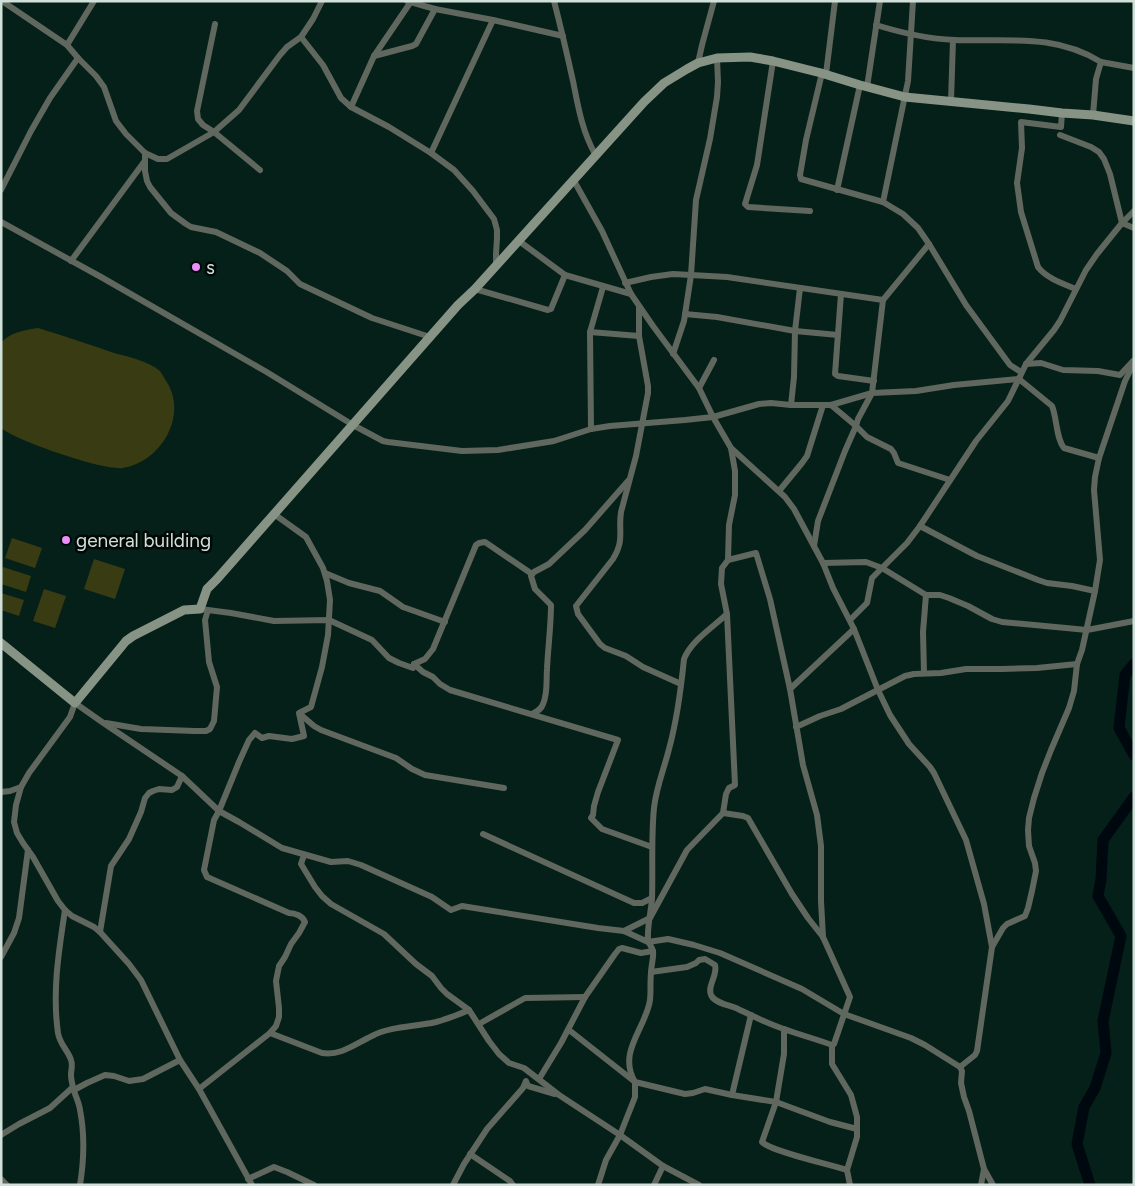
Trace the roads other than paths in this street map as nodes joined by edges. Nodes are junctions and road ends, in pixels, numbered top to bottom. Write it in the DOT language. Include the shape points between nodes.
graph roads {
  1 [pos="2,1"];
  2 [pos="94,1"];
  3 [pos="322,1"];
  4 [pos="554,1"];
  5 [pos="714,1"];
  6 [pos="835,1"];
  7 [pos="880,1"];
  8 [pos="913,1"];
  9 [pos="409,2"];
  10 [pos="435,9"];
  11 [pos="493,20"];
  12 [pos="215,24"];
  13 [pos="876,25"];
  14 [pos="910,35"];
  15 [pos="563,36"];
  16 [pos="301,37"];
  17 [pos="953,40"];
  18 [pos="67,45"];
  19 [pos="374,56"];
  20 [pos="78,58"];
  21 [pos="717,58"];
  22 [pos="773,61"];
  23 [pos="1101,62"];
  24 [pos="698,63"];
  25 [pos="1134,68"];
  26 [pos="824,74"];
  27 [pos="864,86"];
  28 [pos="904,97"];
  29 [pos="951,101"];
  30 [pos="350,107"];
  31 [pos="1062,113"];
  32 [pos="1093,115"];
  33 [pos="1134,122"];
  34 [pos="214,132"];
  35 [pos="1060,135"];
  36 [pos="145,153"];
  37 [pos="431,153"];
  38 [pos="595,154"];
  39 [pos="144,162"];
  40 [pos="260,170"];
  41 [pos="573,179"];
  42 [pos="1,190"];
  43 [pos="837,190"];
  44 [pos="883,202"];
  45 [pos="810,211"];
  46 [pos="1134,211"];
  47 [pos="1,222"];
  48 [pos="1122,223"];
  49 [pos="1134,228"];
  50 [pos="519,240"];
  51 [pos="929,244"];
  52 [pos="71,261"];
  53 [pos="496,266"];
  54 [pos="565,275"];
  55 [pos="691,275"];
  56 [pos="625,283"];
  57 [pos="604,287"];
  58 [pos="800,288"];
  59 [pos="475,289"];
  60 [pos="1076,289"];
  61 [pos="631,294"];
  62 [pos="842,294"];
  63 [pos="882,300"];
  64 [pos="639,306"];
  65 [pos="685,314"];
  66 [pos="796,331"];
  67 [pos="590,332"];
  68 [pos="838,335"];
  69 [pos="639,336"];
  70 [pos="430,337"];
  71 [pos="673,354"];
  72 [pos="714,360"];
  73 [pos="1134,361"];
  74 [pos="1026,364"];
  75 [pos="1020,375"];
  76 [pos="874,381"];
  77 [pos="699,388"];
  78 [pos="872,393"];
  79 [pos="791,405"];
  80 [pos="823,405"];
  81 [pos="831,405"];
  82 [pos="713,417"];
  83 [pos="642,422"];
  84 [pos="353,424"];
  85 [pos="856,426"];
  86 [pos="591,429"];
  87 [pos="731,448"];
  88 [pos="1099,458"];
  89 [pos="629,480"];
  90 [pos="950,480"];
  91 [pos="779,491"];
  92 [pos="274,514"];
  93 [pos="920,526"];
  94 [pos="814,547"];
  95 [pos="728,560"];
  96 [pos="823,563"];
  97 [pos="882,568"];
  98 [pos="325,573"];
  99 [pos="532,574"];
  100 [pos="1095,591"];
  101 [pos="926,595"];
  102 [pos="204,610"];
  103 [pos="727,614"];
  104 [pos="329,620"];
  105 [pos="850,620"];
  106 [pos="1134,621"];
  107 [pos="445,622"];
  108 [pos="854,629"];
  109 [pos="1087,630"];
  110 [pos="1,643"];
  111 [pos="414,664"];
  112 [pos="1077,664"];
  113 [pos="924,674"];
  114 [pos="681,684"];
  115 [pos="790,689"];
  116 [pos="878,690"];
  117 [pos="75,703"];
  118 [pos="299,713"];
  119 [pos="532,714"];
  120 [pos="102,722"];
  121 [pos="796,727"];
  122 [pos="182,776"];
  123 [pos="21,787"];
  124 [pos="504,788"];
  125 [pos="1,792"];
  126 [pos="219,811"];
  127 [pos="723,813"];
  128 [pos="484,834"];
  129 [pos="652,847"];
  130 [pos="28,850"];
  131 [pos="304,855"];
  132 [pos="652,898"];
  133 [pos="65,910"];
  134 [pos="650,918"];
  135 [pos="624,931"];
  136 [pos="100,932"];
  137 [pos="823,937"];
  138 [pos="648,942"];
  139 [pos="992,947"];
  140 [pos="653,952"];
  141 [pos="1,957"];
  142 [pos="651,972"];
  143 [pos="585,997"];
  144 [pos="469,1010"];
  145 [pos="844,1014"];
  146 [pos="751,1016"];
  147 [pos="479,1024"];
  148 [pos="784,1029"];
  149 [pos="569,1030"];
  150 [pos="270,1032"];
  151 [pos="832,1044"];
  152 [pos="180,1060"];
  153 [pos="960,1067"];
  154 [pos="539,1079"];
  155 [pos="635,1082"];
  156 [pos="73,1088"];
  157 [pos="199,1089"];
  158 [pos="559,1095"];
  159 [pos="732,1095"];
  160 [pos="776,1102"];
  161 [pos="856,1129"];
  162 [pos="1,1135"];
  163 [pos="620,1135"];
  164 [pos="470,1154"];
  165 [pos="663,1166"];
  166 [pos="984,1169"];
  167 [pos="847,1170"];
  168 [pos="1,1179"];
  169 [pos="250,1182"];
  170 [pos="7,1185"];
  171 [pos="80,1185"];
  172 [pos="314,1185"];
  173 [pos="453,1185"];
  174 [pos="513,1185"];
  175 [pos="598,1185"];
  176 [pos="654,1185"];
  177 [pos="698,1185"];
  178 [pos="850,1185"];
  179 [pos="981,1185"];
  180 [pos="993,1185"];
  1 -- 18 [label="street"];
  2 -- 18 [label="street"];
  3 -- 16 [label="street"];
  4 -- 15 [label="street"];
  5 -- 24 [label="street"];
  6 -- 26 [label="street"];
  7 -- 13 [label="street"];
  8 -- 14 [label="street"];
  9 -- 10 [label="street"];
  9 -- 19 [label="street"];
  10 -- 11 [label="street"];
  10 -- 19 [label="street" via="416,44"];
  11 -- 15 [label="street"];
  11 -- 37 [label="street"];
  12 -- 34 [label="street" via="198,112 198,119"];
  13 -- 14 [label="street"];
  13 -- 27 [label="street"];
  14 -- 17 [label="street"];
  14 -- 28 [label="street"];
  15 -- 38 [label="street" via="582,123"];
  16 -- 30 [label="street"];
  16 -- 34 [label="street" via="280,55 239,110"];
  17 -- 23 [label="street" via="1052,43 1089,54"];
  17 -- 29 [label="street"];
  18 -- 20 [label="street"];
  19 -- 30 [label="street"];
  20 -- 36 [label="street" via="104,87 116,122"];
  20 -- 42 [label="street" via="50,98"];
  21 -- 22 [label="street" via="750,57"];
  21 -- 24 [label="street"];
  21 -- 55 [label="street" via="717,97 696,200"];
  22 -- 26 [label="street"];
  22 -- 45 [label="street" via="756,165 745,204 748,207"];
  23 -- 25 [label="street"];
  23 -- 32 [label="street"];
  24 -- 38 [label="street" via="656,90"];
  26 -- 27 [label="street"];
  26 -- 43 [label="street" via="806,140 800,177"];
  27 -- 28 [label="street"];
  27 -- 43 [label="street"];
  28 -- 29 [label="street"];
  28 -- 44 [label="street"];
  29 -- 31 [label="street"];
  30 -- 37 [label="street"];
  31 -- 32 [label="street"];
  31 -- 60 [label="street" via="1061,127 1021,122 1022,148 1017,183 1021,212 1038,267"];
  32 -- 33 [label="street"];
  34 -- 36 [label="street" via="167,158 158,159"];
  34 -- 40 [label="street"];
  35 -- 48 [label="street" via="1091,146 1104,159"];
  36 -- 39 [label="street"];
  37 -- 53 [label="street" via="454,170 494,219 497,230"];
  38 -- 41 [label="street"];
  39 -- 52 [label="street"];
  39 -- 70 [label="street" via="150,187 171,213 186,224 216,232 260,253 298,282 372,318"];
  41 -- 50 [label="street"];
  41 -- 56 [label="street" via="602,231"];
  43 -- 44 [label="street"];
  44 -- 51 [label="street" via="903,214"];
  46 -- 48 [label="street"];
  47 -- 52 [label="street"];
  48 -- 49 [label="street"];
  48 -- 60 [label="street" via="1097,254"];
  50 -- 53 [label="street"];
  50 -- 54 [label="street"];
  51 -- 63 [label="street"];
  51 -- 75 [label="street" via="966,305"];
  52 -- 84 [label="street"];
  53 -- 59 [label="street"];
  54 -- 57 [label="street"];
  54 -- 59 [label="street" via="548,310"];
  55 -- 56 [label="street" via="660,275"];
  55 -- 58 [label="street"];
  55 -- 65 [label="street"];
  56 -- 61 [label="street"];
  57 -- 61 [label="street"];
  57 -- 67 [label="street"];
  58 -- 62 [label="street"];
  58 -- 66 [label="street"];
  59 -- 70 [label="street"];
  60 -- 74 [label="street" via="1060,321"];
  61 -- 64 [label="street"];
  62 -- 63 [label="street"];
  62 -- 68 [label="street"];
  63 -- 76 [label="street"];
  64 -- 69 [label="street"];
  64 -- 71 [label="street"];
  65 -- 66 [label="street"];
  65 -- 71 [label="street"];
  66 -- 68 [label="street"];
  66 -- 79 [label="street"];
  67 -- 69 [label="street"];
  67 -- 86 [label="street"];
  68 -- 76 [label="street" via="835,374"];
  69 -- 83 [label="street" via="648,386"];
  70 -- 84 [label="street"];
  71 -- 77 [label="street"];
  72 -- 77 [label="street"];
  73 -- 74 [label="street" via="1120,375 1063,370 1041,363"];
  73 -- 88 [label="street"];
  74 -- 75 [label="street"];
  75 -- 78 [label="street" via="916,391"];
  75 -- 88 [label="street" via="1052,406 1064,448"];
  75 -- 90 [label="street" via="1008,401"];
  76 -- 78 [label="street"];
  77 -- 82 [label="street"];
  78 -- 81 [label="street"];
  78 -- 85 [label="street"];
  79 -- 80 [label="street"];
  79 -- 82 [label="street" via="759,404"];
  80 -- 81 [label="street"];
  80 -- 91 [label="street" via="807,456"];
  81 -- 85 [label="street"];
  82 -- 83 [label="street"];
  82 -- 87 [label="street"];
  83 -- 86 [label="street"];
  83 -- 89 [label="street"];
  84 -- 86 [label="street" via="388,442 462,451 498,450 554,441"];
  84 -- 92 [label="street"];
  85 -- 90 [label="street" via="867,437 891,449 898,463"];
  85 -- 94 [label="street" via="818,521"];
  87 -- 91 [label="street"];
  87 -- 95 [label="street" via="735,495 729,525"];
  88 -- 100 [label="street" via="1094,490 1100,560"];
  89 -- 99 [label="street" via="585,530 548,564"];
  89 -- 114 [label="street" via="621,512 618,550 576,606 578,614 605,648"];
  90 -- 93 [label="street"];
  91 -- 94 [label="street" via="794,509"];
  92 -- 98 [label="street" via="306,537"];
  92 -- 102 [label="street" via="207,589"];
  93 -- 97 [label="street"];
  93 -- 100 [label="street" via="977,556 1038,580"];
  94 -- 96 [label="street"];
  95 -- 103 [label="street" via="722,568 721,584"];
  95 -- 115 [label="street" via="756,553"];
  96 -- 97 [label="street" via="866,562"];
  96 -- 105 [label="street"];
  97 -- 101 [label="street"];
  97 -- 105 [label="street" via="872,578 867,603"];
  98 -- 104 [label="street" via="330,600"];
  98 -- 107 [label="street" via="380,591 403,607"];
  99 -- 107 [label="street" via="485,542 478,543"];
  99 -- 119 [label="street" via="535,589 551,605 551,624 545,699 540,710"];
  100 -- 109 [label="street"];
  101 -- 109 [label="street" via="949,598 1002,622"];
  101 -- 113 [label="street"];
  102 -- 104 [label="street" via="274,621"];
  102 -- 117 [label="street" via="184,610 126,641"];
  102 -- 120 [label="street" via="209,662 217,687 214,721 210,729 141,729"];
  103 -- 114 [label="street" via="687,652"];
  103 -- 127 [label="street" via="735,786 726,794"];
  104 -- 111 [label="street" via="372,640 399,663 412,668"];
  104 -- 118 [label="street" via="318,685 310,707"];
  105 -- 108 [label="street"];
  106 -- 109 [label="street"];
  107 -- 111 [label="street" via="431,653 425,660"];
  108 -- 115 [label="street"];
  108 -- 116 [label="street"];
  109 -- 112 [label="street"];
  110 -- 117 [label="street"];
  111 -- 119 [label="street" via="450,690"];
  112 -- 113 [label="street"];
  112 -- 139 [label="street" via="1069,708 1050,750 1029,818 1029,846 1036,871 1028,908 1025,916 1003,928"];
  113 -- 116 [label="street" via="905,676"];
  114 -- 129 [label="street" via="677,717 656,795"];
  115 -- 121 [label="street"];
  116 -- 121 [label="street"];
  116 -- 139 [label="street" via="909,744 930,766 966,840"];
  117 -- 120 [label="street"];
  117 -- 123 [label="street" via="70,717"];
  118 -- 124 [label="street" via="321,730 396,758 425,775"];
  118 -- 126 [label="street" via="304,736 262,738 255,733 249,740"];
  119 -- 129 [label="street" via="618,740 591,818 602,829"];
  120 -- 122 [label="street"];
  121 -- 137 [label="street" via="819,830"];
  122 -- 126 [label="street"];
  122 -- 136 [label="street" via="177,787 153,791 146,798 129,839 111,866"];
  123 -- 125 [label="street"];
  123 -- 130 [label="street" via="14,822"];
  126 -- 131 [label="street" via="282,848"];
  126 -- 150 [label="street" via="214,820 204,870 207,877 305,920 280,966 276,981 279,1018"];
  127 -- 134 [label="street" via="687,850"];
  127 -- 137 [label="street" via="748,818 792,894"];
  128 -- 132 [label="street" via="634,903"];
  129 -- 132 [label="street"];
  130 -- 133 [label="street"];
  130 -- 141 [label="street" via="19,918"];
  131 -- 135 [label="street" via="368,867 432,897 451,910 462,906"];
  131 -- 144 [label="street" via="301,864 322,896 384,934 432,976 447,994"];
  132 -- 134 [label="street"];
  133 -- 136 [label="street"];
  133 -- 156 [label="street" via="56,1002 59,1039 72,1062"];
  134 -- 135 [label="street"];
  134 -- 138 [label="street"];
  135 -- 138 [label="street"];
  136 -- 152 [label="street" via="138,976"];
  137 -- 145 [label="street" via="850,997"];
  138 -- 140 [label="street"];
  138 -- 145 [label="street" via="668,939 720,953 802,990"];
  139 -- 153 [label="street" via="977,1051"];
  140 -- 142 [label="street"];
  140 -- 143 [label="street" via="620,949"];
  142 -- 146 [label="street" via="687,967 705,959 716,969 710,990 715,1000"];
  142 -- 155 [label="street" via="648,1009 630,1051 630,1068"];
  143 -- 147 [label="street" via="525,998"];
  143 -- 149 [label="street"];
  144 -- 147 [label="street"];
  144 -- 150 [label="street" via="435,1022 384,1031 348,1049 328,1054"];
  145 -- 151 [label="street"];
  145 -- 153 [label="street" via="911,1038"];
  146 -- 148 [label="street"];
  146 -- 159 [label="street"];
  147 -- 154 [label="street" via="499,1054"];
  148 -- 151 [label="street"];
  148 -- 160 [label="street" via="784,1054"];
  149 -- 154 [label="street"];
  149 -- 155 [label="street"];
  150 -- 157 [label="street"];
  151 -- 161 [label="street" via="832,1064 851,1095 857,1117"];
  152 -- 156 [label="street" via="143,1079 128,1082 105,1075"];
  152 -- 157 [label="street"];
  153 -- 166 [label="street" via="964,1097"];
  154 -- 158 [label="street"];
  155 -- 159 [label="street" via="685,1094 705,1089"];
  155 -- 163 [label="street" via="635,1096"];
  156 -- 162 [label="street" via="50,1108"];
  156 -- 171 [label="street" via="83,1133"];
  157 -- 169 [label="street"];
  158 -- 163 [label="street"];
  158 -- 164 [label="street" via="528,1086 526,1081"];
  159 -- 160 [label="street"];
  160 -- 161 [label="street"];
  160 -- 167 [label="street" via="763,1144"];
  161 -- 167 [label="street" via="857,1137"];
  163 -- 165 [label="street"];
  163 -- 175 [label="street" via="606,1160"];
  164 -- 173 [label="street"];
  164 -- 174 [label="street"];
  165 -- 176 [label="street"];
  165 -- 177 [label="street"];
  166 -- 179 [label="street"];
  166 -- 180 [label="street"];
  167 -- 178 [label="street"];
  168 -- 170 [label="street"];
  169 -- 172 [label="street" via="274,1167"];
}
